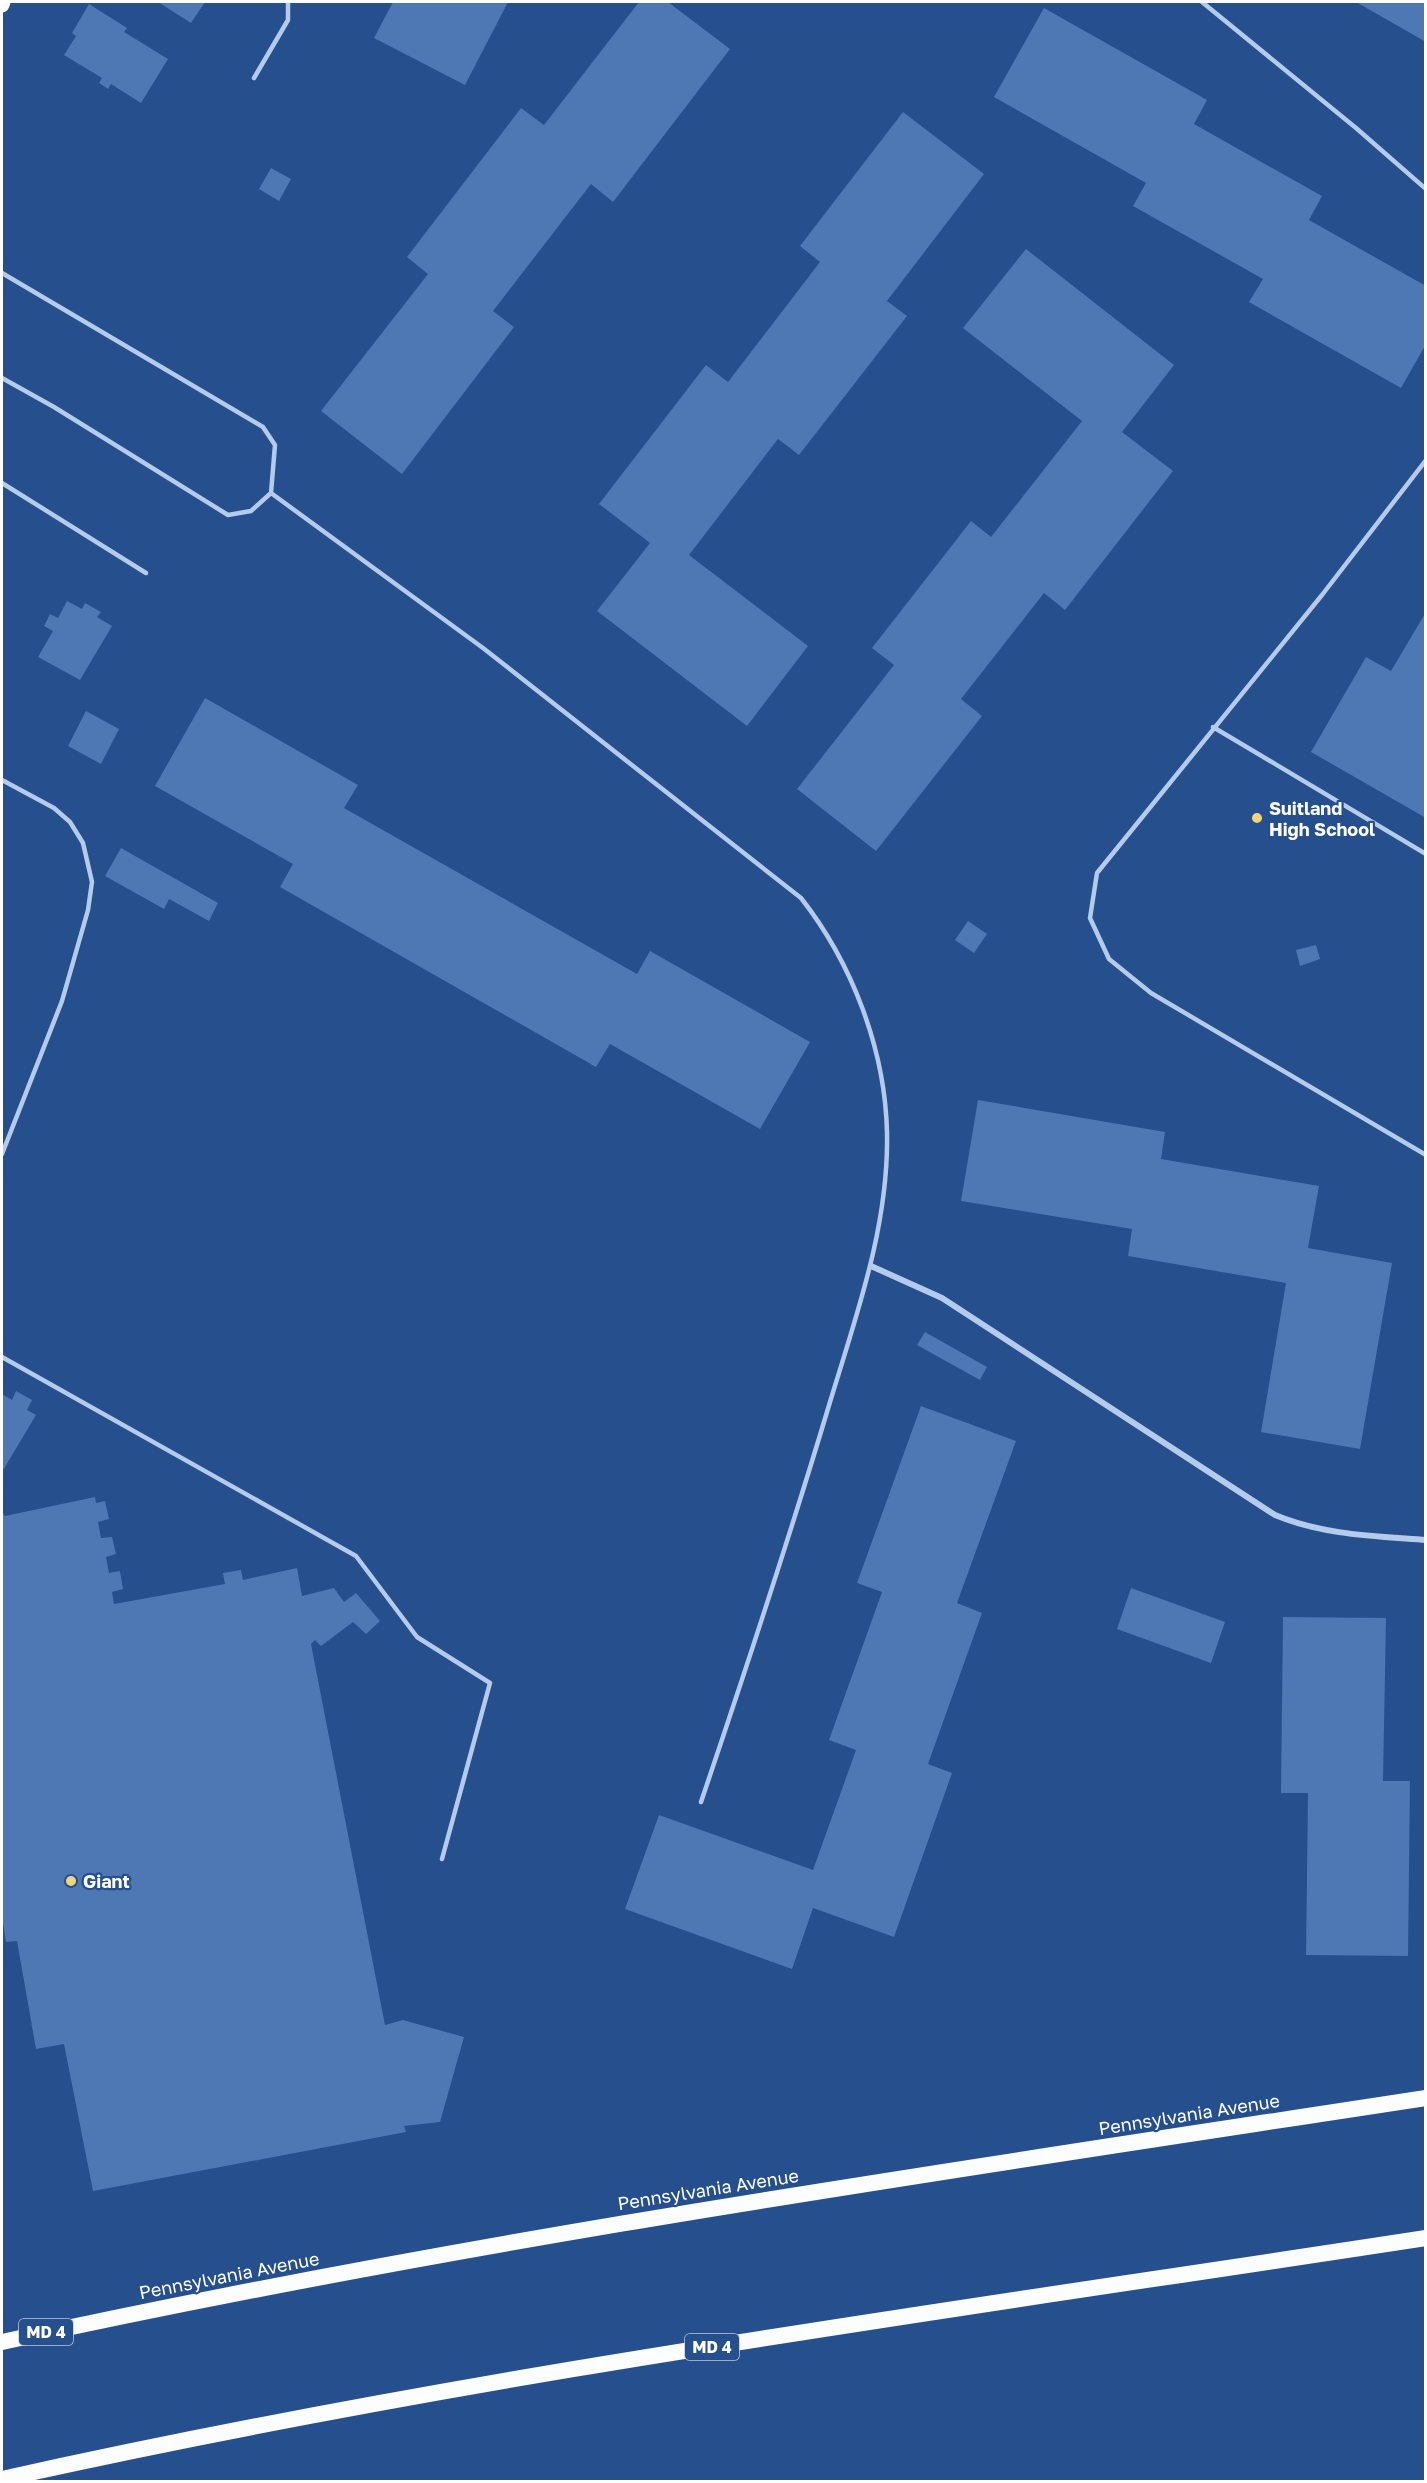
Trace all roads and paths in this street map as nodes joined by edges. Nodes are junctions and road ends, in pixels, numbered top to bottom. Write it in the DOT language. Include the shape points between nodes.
graph roads {
  1 [pos="288,2"];
  2 [pos="1202,2"];
  3 [pos="254,78"];
  4 [pos="1425,189"];
  5 [pos="2,273"];
  6 [pos="2,378"];
  7 [pos="1425,460"];
  8 [pos="2,483"];
  9 [pos="271,493"];
  10 [pos="146,573"];
  11 [pos="1213,727"];
  12 [pos="2,780"];
  13 [pos="1425,854"];
  14 [pos="2,1154"];
  15 [pos="1425,1155"];
  16 [pos="871,1266"];
  17 [pos="2,1357"];
  18 [pos="1425,1540"];
  19 [pos="701,1802"];
  20 [pos="442,1859"];
  21 [pos="1425,2098"];
  22 [pos="1425,2238"];
  23 [pos="2,2342"];
  24 [pos="2,2479"];
  1 -- 3 [label="lane" via="288,20"];
  2 -- 4 [label="lane"];
  5 -- 9 [label="lane" via="263,427 275,445"];
  6 -- 9 [label="lane" via="228,514 251,511"];
  7 -- 11 [label="lane" via="1322,595"];
  8 -- 10 [label="lane"];
  9 -- 16 [label="lane" via="492,656 801,898 818,919 859,999 873,1040 884,1096 885,1193"];
  11 -- 13 [label="lane"];
  11 -- 15 [label="lane" via="1096,873 1090,918 1109,959 1151,993"];
  12 -- 14 [label="lane" via="54,808 70,822 83,843 92,882 62,1001"];
  16 -- 18 [label="street" via="942,1298 1275,1515 1304,1527"];
  16 -- 19 [label="lane" via="746,1671"];
  17 -- 20 [label="lane" via="356,1556 417,1637 490,1683"];
  21 -- 23 [label="highway, Pennsylvania Avenue / MD 4" via="642,2219 356,2270"];
  22 -- 24 [label="highway, MD 4" via="578,2368 300,2418"];
}
